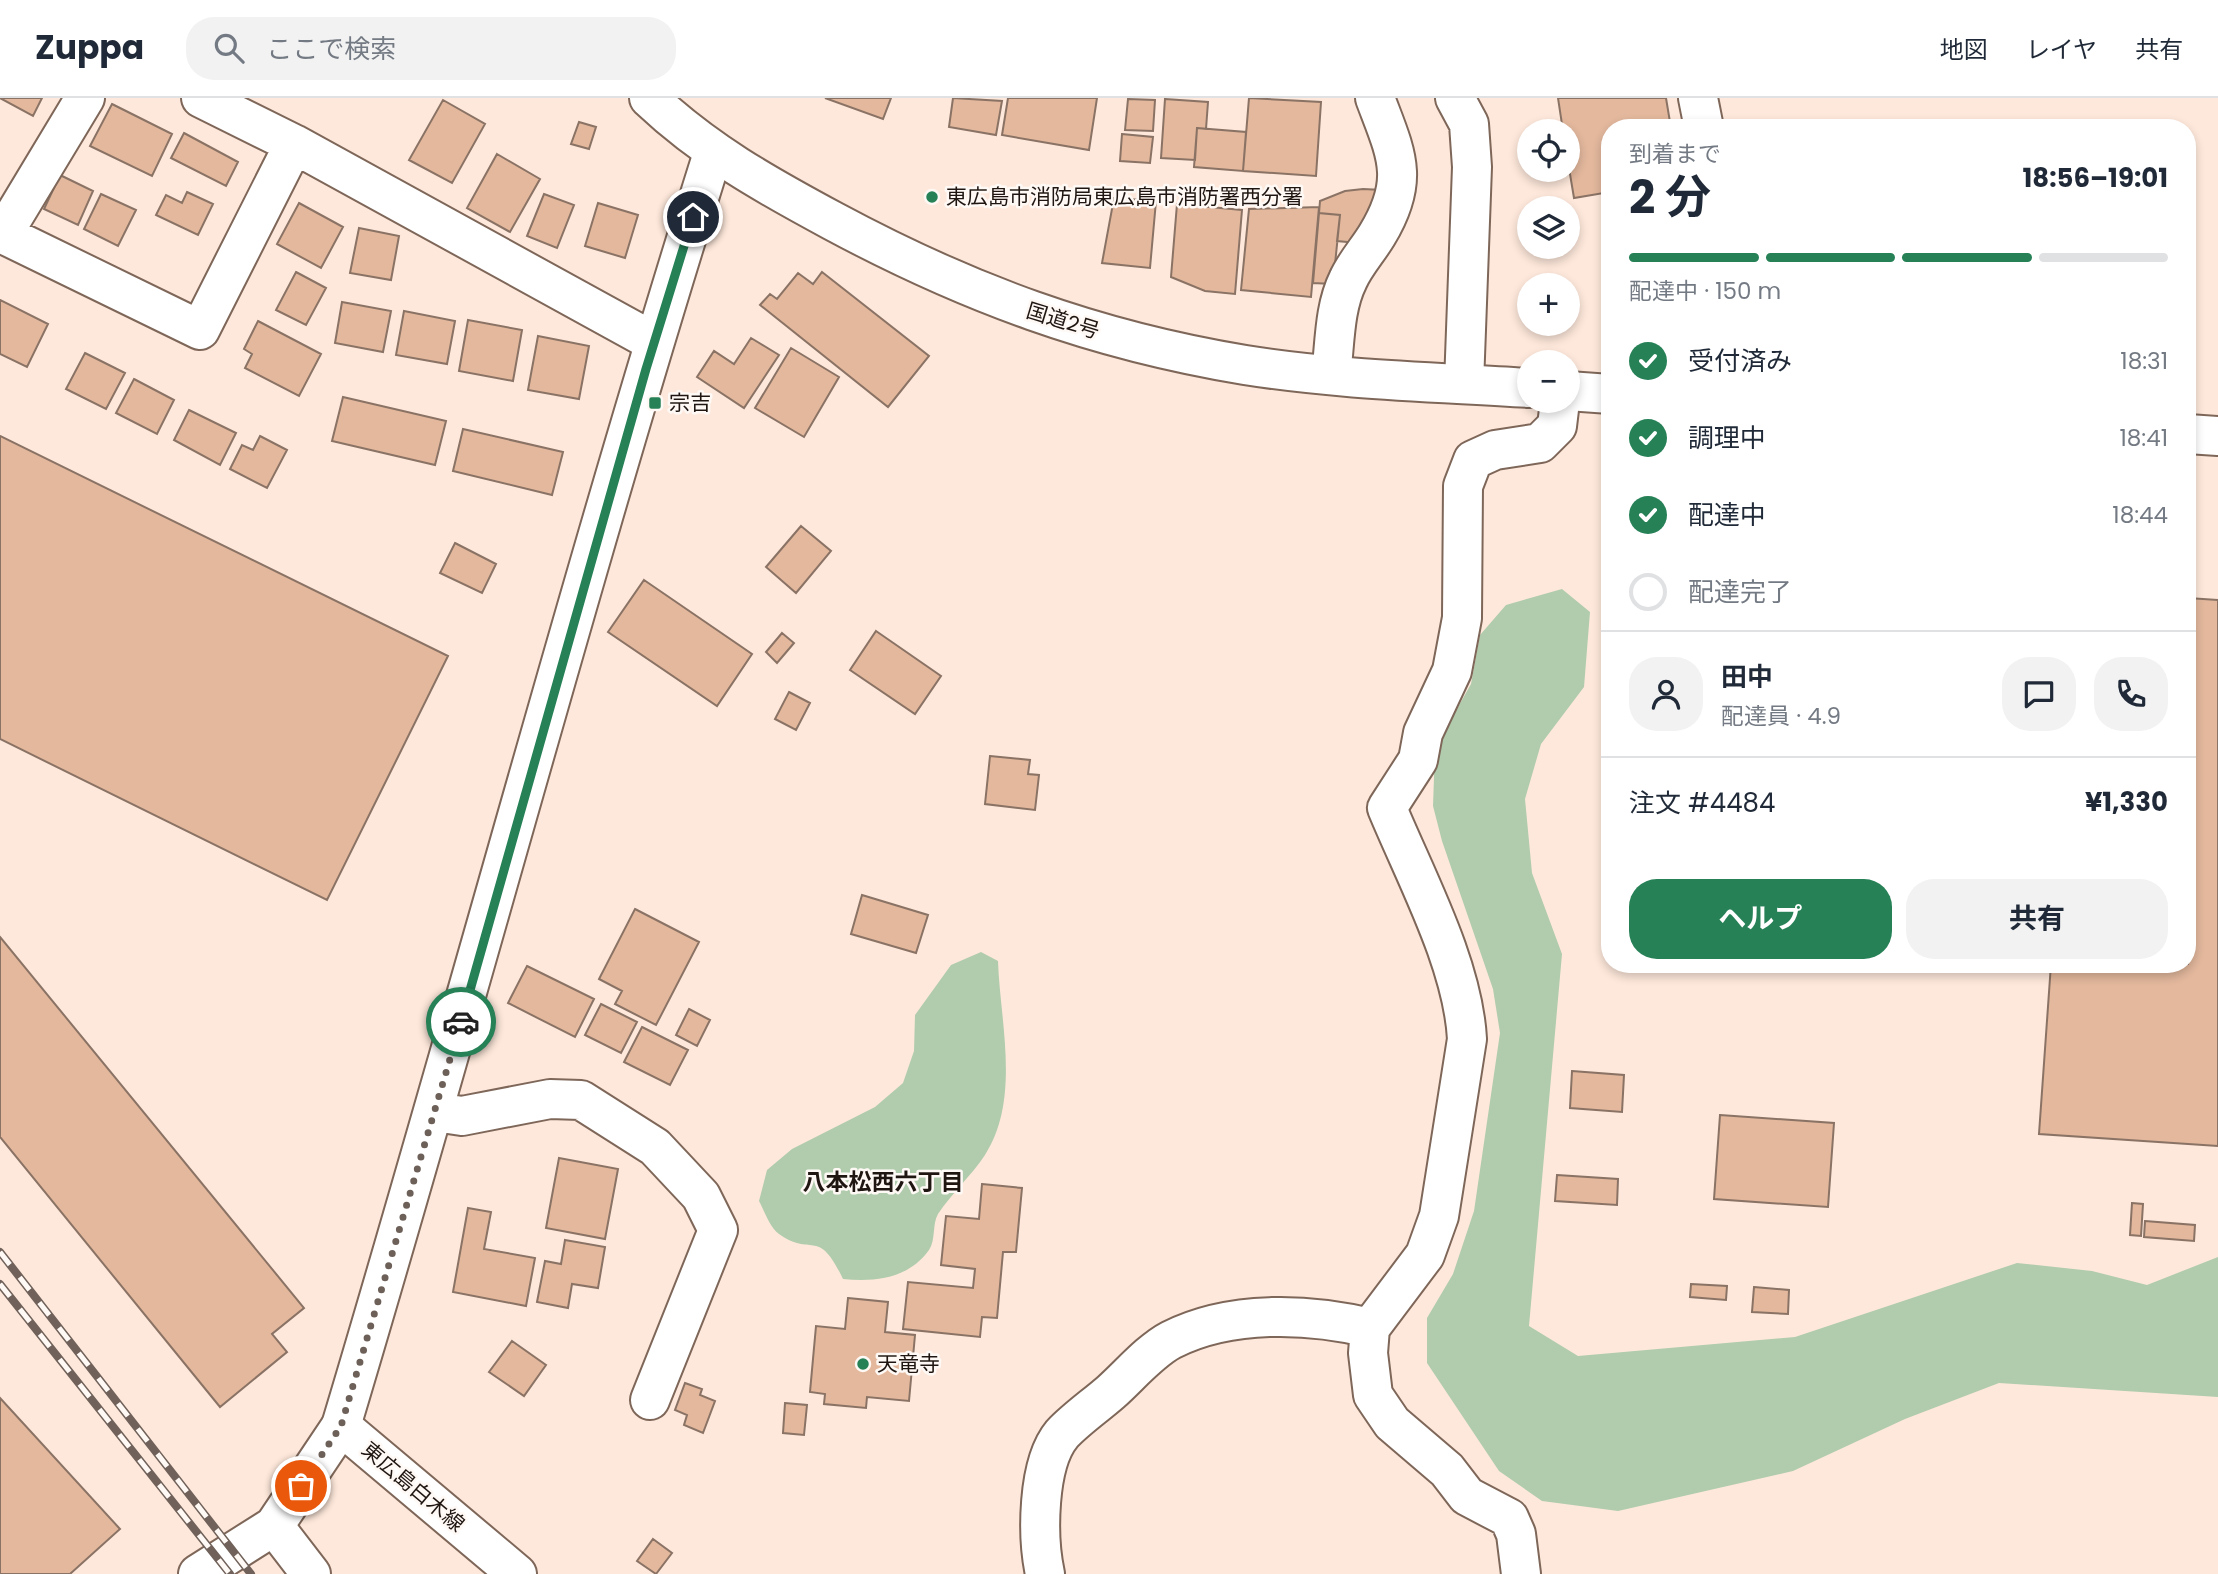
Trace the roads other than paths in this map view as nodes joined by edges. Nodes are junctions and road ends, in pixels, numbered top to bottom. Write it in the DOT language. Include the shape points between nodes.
graph roads {
  1 [pos="85,98"];
  2 [pos="201,98"];
  3 [pos="649,98"];
  4 [pos="1375,98"];
  5 [pos="1455,98"];
  6 [pos="1698,98"];
  7 [pos="1702,119"];
  8 [pos="294,144"];
  9 [pos="713,153"];
  10 [pos="654,342"];
  11 [pos="1331,375"];
  12 [pos="1464,384"];
  13 [pos="1517,387"];
  14 [pos="1580,392"];
  15 [pos="1601,393"];
  16 [pos="1559,413"];
  17 [pos="2196,435"];
  18 [pos="2218,436"];
  19 [pos="435,1112"];
  20 [pos="1370,1328"];
  21 [pos="650,1400"];
  22 [pos="341,1426"];
  23 [pos="274,1526"];
  24 [pos="198,1574"];
  25 [pos="311,1574"];
  26 [pos="517,1574"];
  27 [pos="1045,1574"];
  28 [pos="1521,1574"];
  1 -- 8 [label="main road" via="3,234 200,330"];
  2 -- 8 [label="main road"];
  3 -- 9 [label="main road, 国道2号"];
  4 -- 11 [label="main road" via="1395,151 1399,178 1392,210 1348,280 1337,313"];
  5 -- 12 [label="main road" via="1469,124 1472,167"];
  6 -- 7 [label="main road"];
  8 -- 10 [label="main road"];
  9 -- 10 [label="main road"];
  9 -- 11 [label="main road, 国道2号" via="896,255 987,296 1070,325 1158,348"];
  10 -- 19 [label="main road"];
  11 -- 12 [label="main road, 国道2号"];
  12 -- 13 [label="main road, 国道2号"];
  14 -- 15 [label="main road"];
  16 -- 20 [label="main road" via="1557,426 1539,443 1495,450 1473,460 1464,486 1462,618 1451,671 1423,733 1418,760 1387,808 1455,973 1467,1039 1439,1216 1425,1255"];
  17 -- 18 [label="main road"];
  19 -- 21 [label="main road" via="462,1116 550,1100 581,1100 655,1147 701,1196 718,1230"];
  19 -- 22 [label="main road"];
  20 -- 27 [label="main road" via="1275,1317 1222,1322 1170,1340 1061,1436 1043,1476 1041,1560"];
  20 -- 28 [label="main road" via="1373,1395 1392,1423 1447,1470 1467,1496 1509,1518"];
  22 -- 23 [label="main road, 東広島白木線"];
  22 -- 26 [label="main road, 東広島白木線"];
  23 -- 24 [label="main road, 東広島白木線"];
  23 -- 25 [label="main road"];
}
